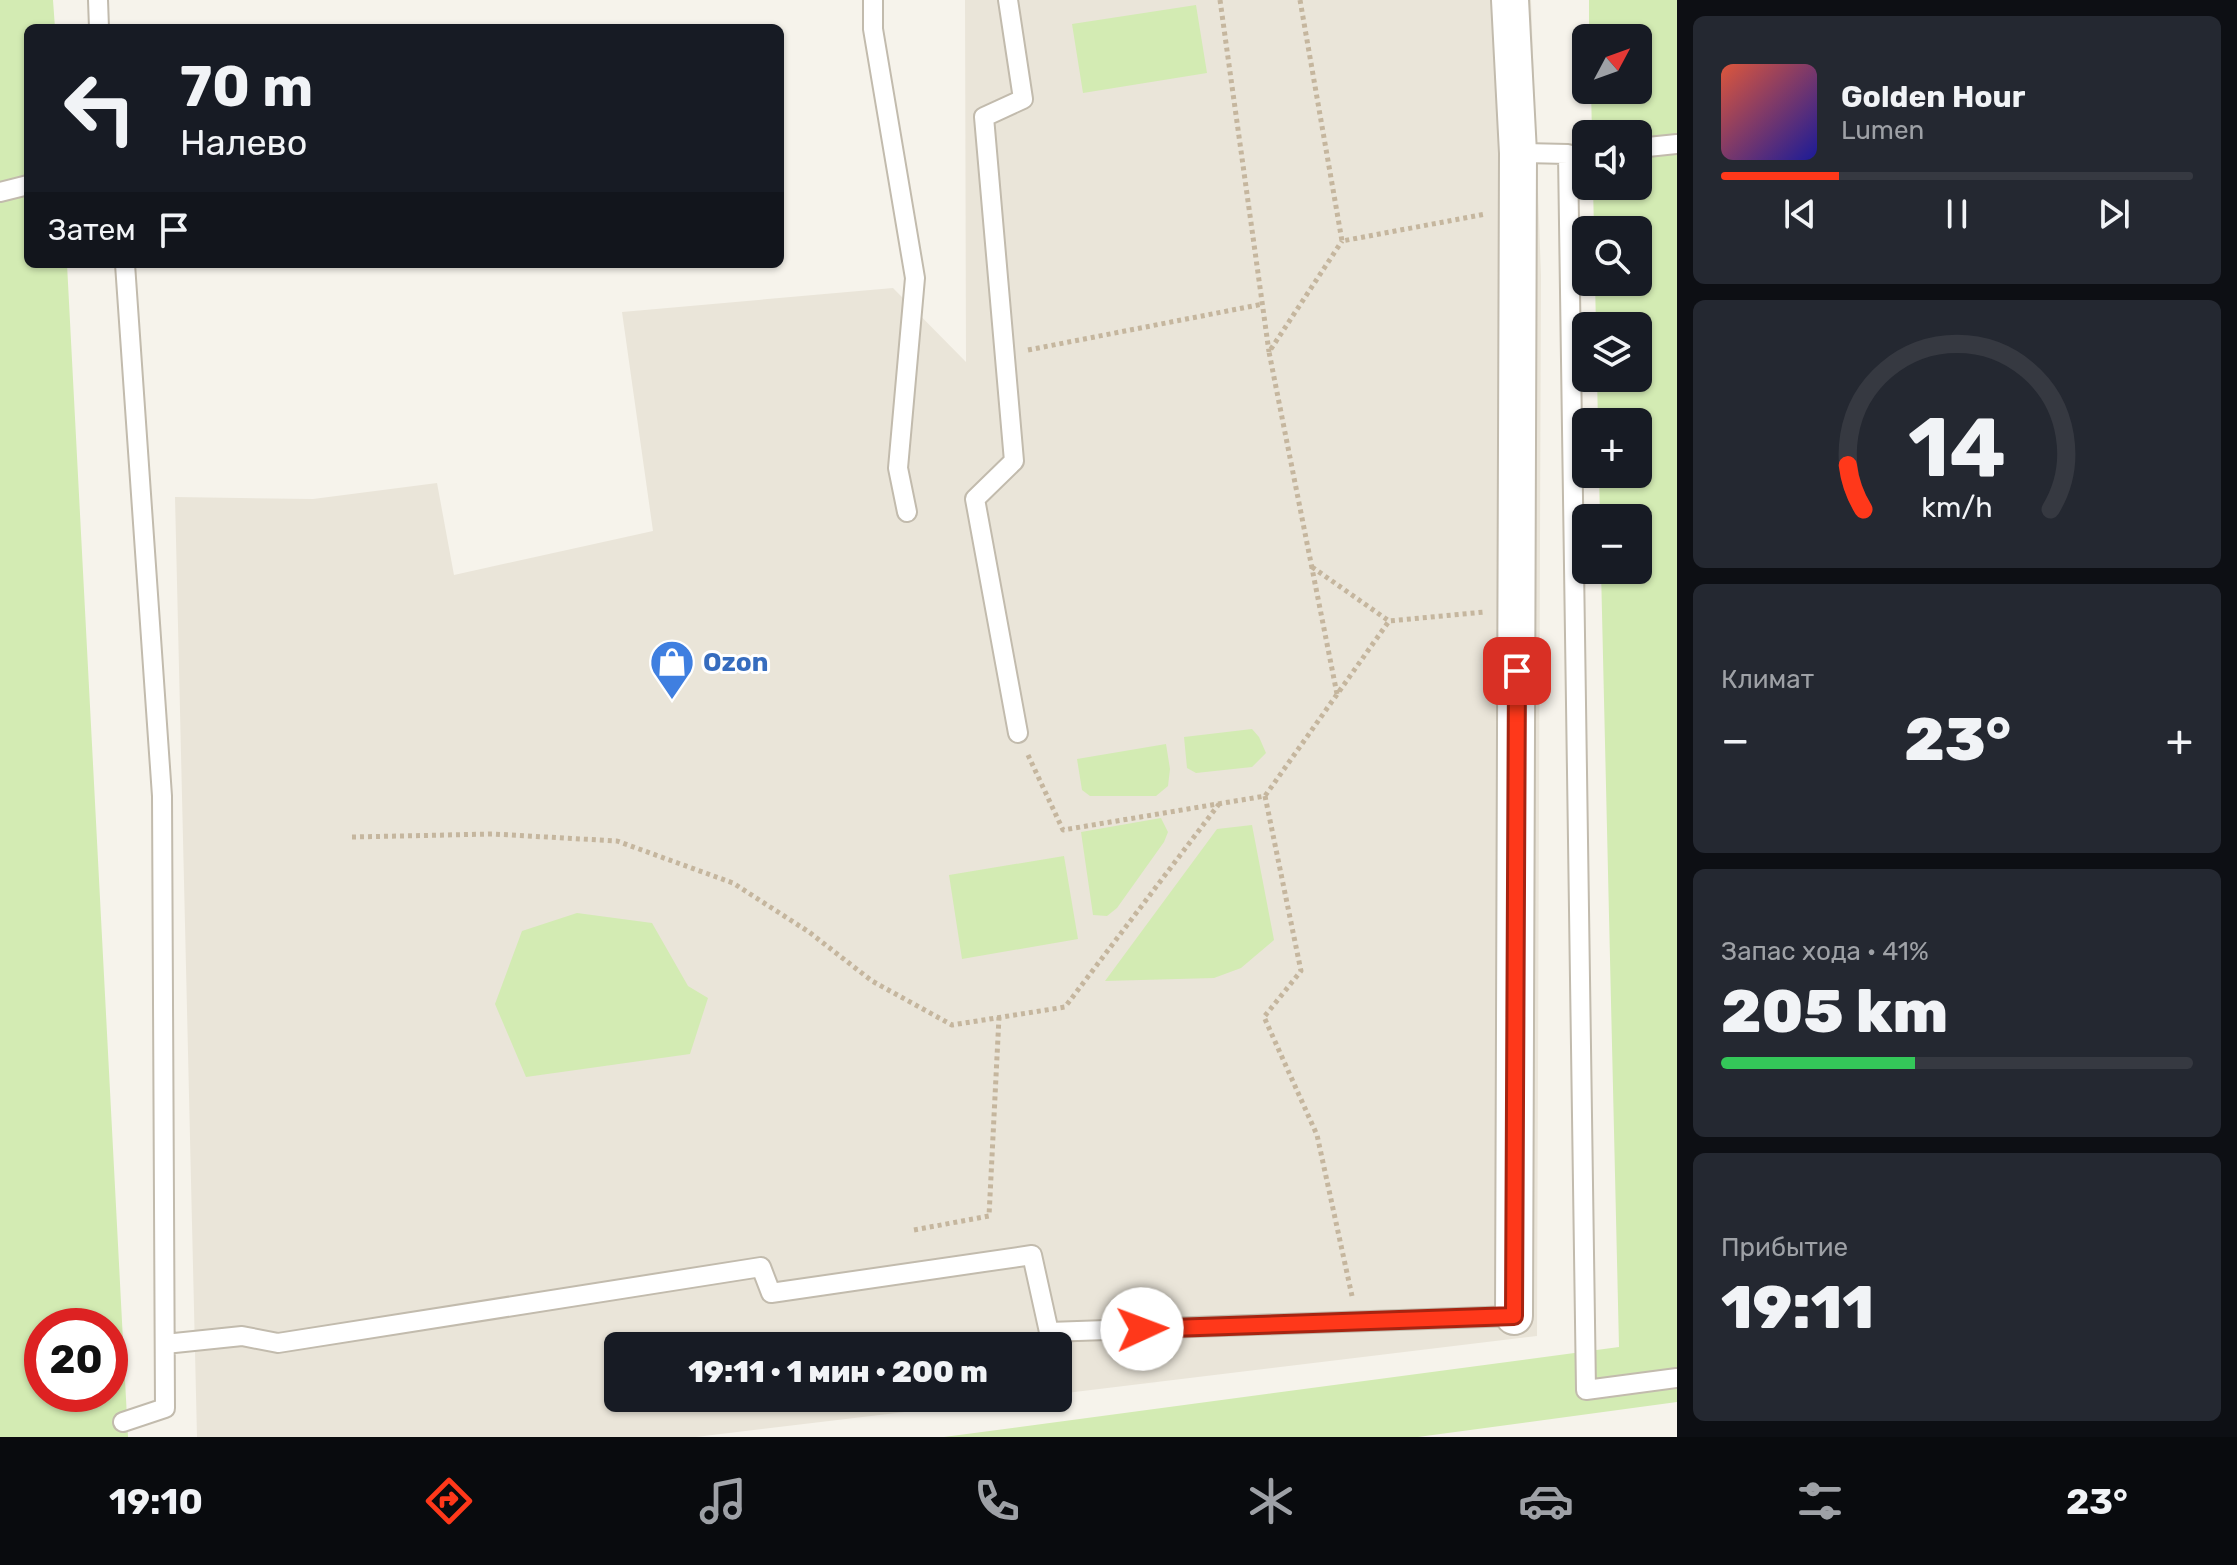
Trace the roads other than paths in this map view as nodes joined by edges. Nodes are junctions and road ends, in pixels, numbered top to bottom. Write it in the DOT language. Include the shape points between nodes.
graph roads {
  1 [pos="98,0"];
  2 [pos="873,0"];
  3 [pos="1008,0"];
  4 [pos="1510,0"];
  5 [pos="99,24"];
  6 [pos="1677,144"];
  7 [pos="1652,147"];
  8 [pos="1518,153"];
  9 [pos="1572,153"];
  10 [pos="24,186"];
  11 [pos="0,192"];
  12 [pos="1577,200"];
  13 [pos="125,268"];
  14 [pos="907,512"];
  15 [pos="1018,733"];
  16 [pos="1514,1316"];
  17 [pos="165,1344"];
  18 [pos="1677,1378"];
  19 [pos="123,1422"];
  1 -- 5 [label="lane"];
  2 -- 14 [label="lane" via="873,29 915,278 898,468"];
  3 -- 15 [label="lane" via="1023,99 984,117 1014,461 975,499"];
  4 -- 8 [label="street"];
  6 -- 7 [label="lane"];
  8 -- 9 [label="lane"];
  8 -- 16 [label="street"];
  10 -- 11 [label="lane"];
  12 -- 18 [label="lane" via="1586,1390"];
  13 -- 17 [label="lane" via="162,796"];
  16 -- 17 [label="lane" via="1049,1332 1032,1255 771,1293 761,1267 278,1343 242,1336"];
  17 -- 19 [label="lane" via="165,1408"];
}
